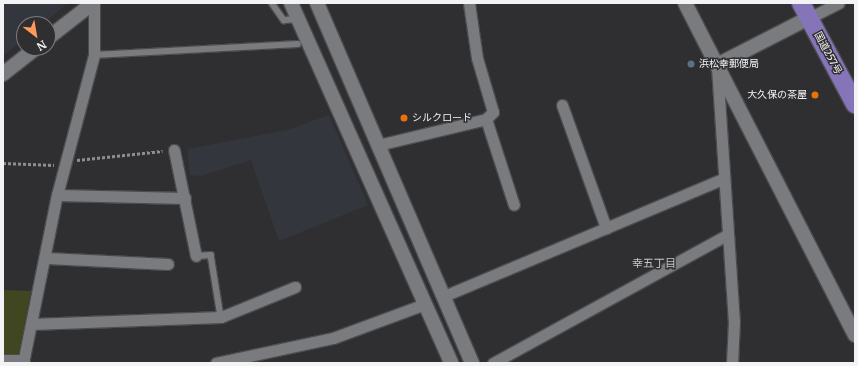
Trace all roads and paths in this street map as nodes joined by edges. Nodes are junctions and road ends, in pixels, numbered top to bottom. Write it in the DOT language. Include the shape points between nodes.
graph roads {
  1 [pos="94,3"];
  2 [pos="272,3"];
  3 [pos="291,3"];
  4 [pos="317,3"];
  5 [pos="469,3"];
  6 [pos="685,3"];
  7 [pos="838,3"];
  8 [pos="805,11"];
  9 [pos="298,19"];
  10 [pos="56,32"];
  11 [pos="298,44"];
  12 [pos="94,55"];
  13 [pos="26,56"];
  14 [pos="717,65"];
  15 [pos="3,74"];
  16 [pos="855,104"];
  17 [pos="562,105"];
  18 [pos="486,119"];
  19 [pos="378,145"];
  20 [pos="174,150"];
  21 [pos="65,161"];
  22 [pos="3,163"];
  23 [pos="723,179"];
  24 [pos="57,196"];
  25 [pos="185,198"];
  26 [pos="514,205"];
  27 [pos="606,228"];
  28 [pos="727,235"];
  29 [pos="196,256"];
  30 [pos="47,258"];
  31 [pos="168,264"];
  32 [pos="295,287"];
  33 [pos="444,296"];
  34 [pos="425,304"];
  35 [pos="221,317"];
  36 [pos="32,324"];
  37 [pos="855,334"];
  38 [pos="3,360"];
  39 [pos="23,362"];
  40 [pos="216,363"];
  41 [pos="451,363"];
  42 [pos="472,363"];
  43 [pos="493,363"];
  44 [pos="732,363"];
  1 -- 10 [label="street"];
  1 -- 12 [label="street"];
  2 -- 9 [label="lane" via="284,20"];
  3 -- 9 [label="street"];
  4 -- 19 [label="street"];
  5 -- 18 [label="street" via="477,58 493,112"];
  6 -- 14 [label="street"];
  7 -- 8 [label="street"];
  8 -- 14 [label="street"];
  8 -- 16 [label="highway, 国道257号"];
  9 -- 34 [label="street"];
  11 -- 12 [label="lane"];
  12 -- 21 [label="street"];
  13 -- 15 [label="street"];
  14 -- 23 [label="street"];
  14 -- 37 [label="street"];
  17 -- 27 [label="street"];
  18 -- 19 [label="street"];
  18 -- 26 [label="street"];
  19 -- 33 [label="street"];
  20 -- 21 [label="path"];
  20 -- 25 [label="street"];
  21 -- 22 [label="path" via="54,165"];
  21 -- 24 [label="street"];
  23 -- 27 [label="street"];
  23 -- 28 [label="street"];
  24 -- 25 [label="street"];
  24 -- 30 [label="street"];
  25 -- 29 [label="street"];
  27 -- 33 [label="street"];
  28 -- 43 [label="street"];
  28 -- 44 [label="street" via="734,321"];
  29 -- 35 [label="lane" via="211,255"];
  30 -- 31 [label="street"];
  30 -- 36 [label="street"];
  32 -- 35 [label="street"];
  33 -- 42 [label="street"];
  34 -- 40 [label="street" via="333,338"];
  34 -- 41 [label="street"];
  35 -- 36 [label="street"];
  36 -- 39 [label="street"];
  38 -- 39 [label="street"];
}
